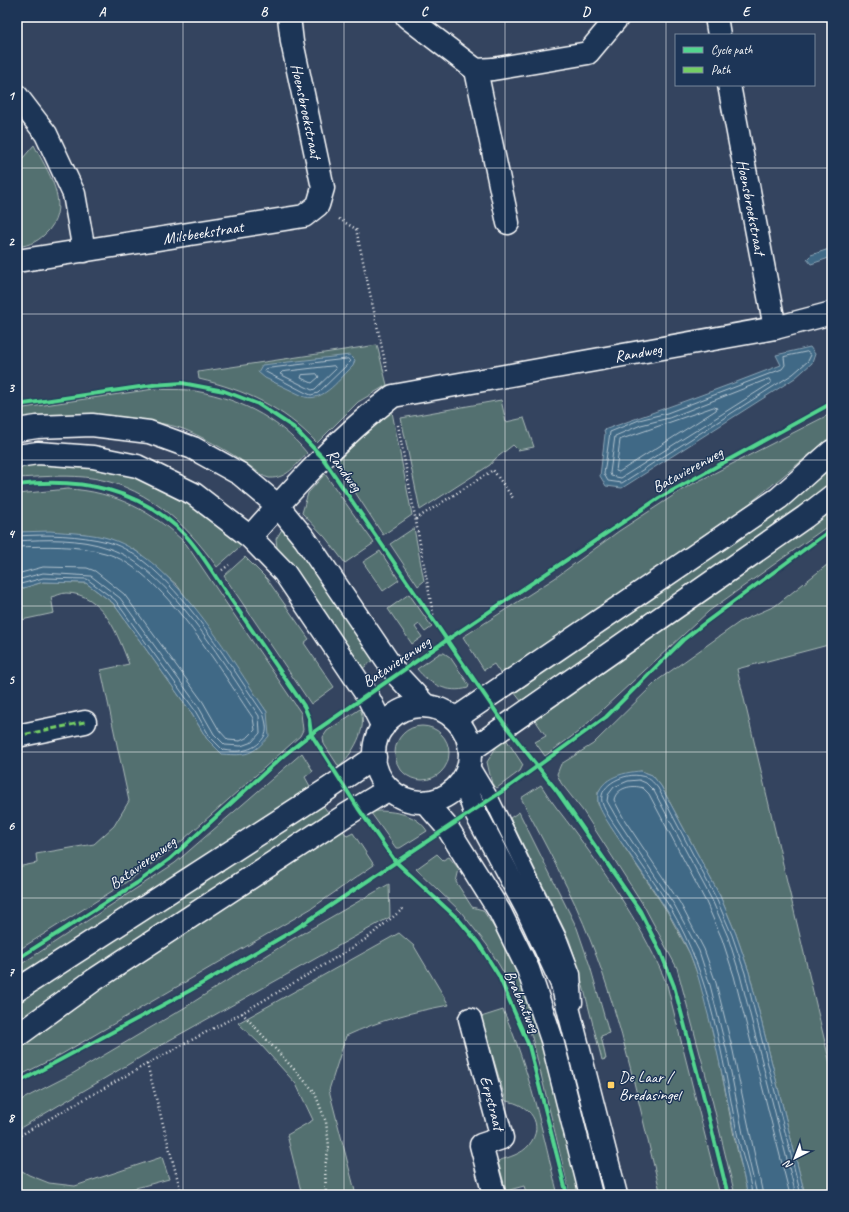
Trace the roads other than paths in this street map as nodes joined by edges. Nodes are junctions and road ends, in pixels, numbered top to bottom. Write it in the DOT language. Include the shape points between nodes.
graph roads {
  1 [pos="289,17"];
  2 [pos="407,17"];
  3 [pos="618,17"];
  4 [pos="716,17"];
  5 [pos="719,34"];
  6 [pos="476,70"];
  7 [pos="729,86"];
  8 [pos="17,96"];
  9 [pos="318,205"];
  10 [pos="508,223"];
  11 [pos="84,251"];
  12 [pos="17,261"];
  13 [pos="832,313"];
  14 [pos="775,328"];
  15 [pos="17,430"];
  16 [pos="832,451"];
  17 [pos="17,456"];
  18 [pos="832,496"];
  19 [pos="278,506"];
  20 [pos="250,537"];
  21 [pos="426,706"];
  22 [pos="455,719"];
  23 [pos="85,722"];
  24 [pos="383,727"];
  25 [pos="17,736"];
  26 [pos="374,757"];
  27 [pos="468,764"];
  28 [pos="389,789"];
  29 [pos="425,802"];
  30 [pos="17,990"];
  31 [pos="470,1019"];
  32 [pos="17,1036"];
  33 [pos="494,1195"];
  34 [pos="591,1195"];
  35 [pos="616,1195"];
  1 -- 9 [label="street, Hoensbroekstraat" via="323,188"];
  2 -- 6 [label="street"];
  3 -- 6 [label="street" via="588,53 493,70"];
  4 -- 5 [label="street"];
  6 -- 10 [label="street"];
  7 -- 14 [label="street, Hoensbroekstraat"];
  8 -- 11 [label="street" via="46,134 74,194"];
  9 -- 11 [label="street, Milsbeekstraat" via="304,216"];
  11 -- 12 [label="street, Milsbeekstraat"];
  13 -- 14 [label="street, Randweg"];
  14 -- 19 [label="street, Randweg" via="392,396 330,449"];
  15 -- 19 [label="street" via="92,425 149,432 193,448 240,474"];
  16 -- 22 [label="street" via="779,498"];
  17 -- 20 [label="street" via="38,453 93,457 137,466 194,494"];
  18 -- 27 [label="street"];
  19 -- 20 [label="street, Randweg"];
  19 -- 21 [label="street" via="306,539 397,675"];
  20 -- 24 [label="street" via="284,572 367,695"];
  21 -- 22 [label="street" via="436,708"];
  21 -- 24 [label="street" via="404,710 394,715"];
  22 -- 27 [label="street" via="468,738"];
  23 -- 25 [label="street"];
  24 -- 26 [label="street"];
  26 -- 28 [label="street" via="379,775"];
  26 -- 30 [label="street" via="315,798"];
  27 -- 29 [label="street" via="454,791 440,799"];
  27 -- 35 [label="street" via="474,810 527,909 562,984"];
  28 -- 29 [label="street" via="400,797"];
  28 -- 32 [label="street" via="94,980"];
  29 -- 34 [label="street, Brabantweg" via="447,827 500,912 528,969 552,1040"];
  31 -- 33 [label="street, Erpstraat" via="502,1138 481,1145"];
}
